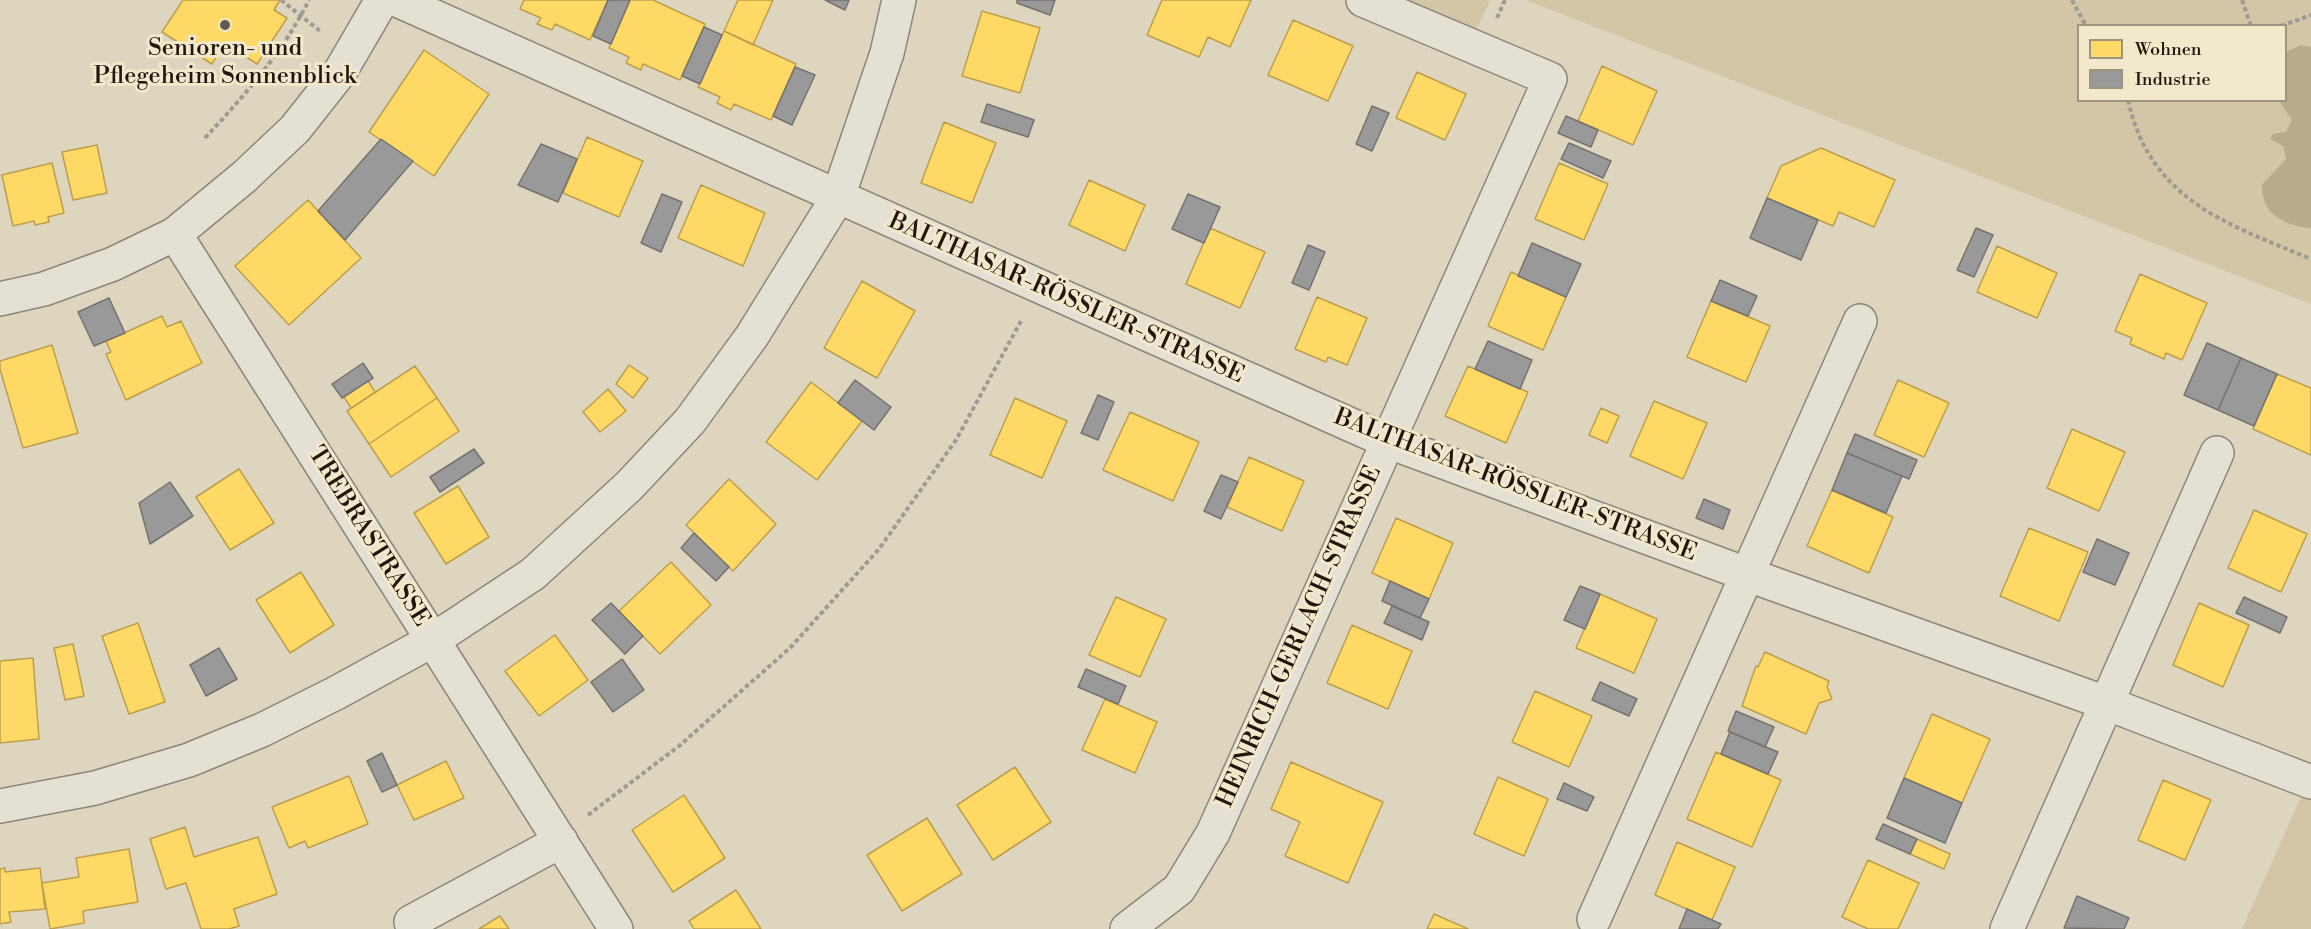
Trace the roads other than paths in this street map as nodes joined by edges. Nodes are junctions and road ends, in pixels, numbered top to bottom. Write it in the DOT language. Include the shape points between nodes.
graph roads {
  1 [pos="381,0"];
  2 [pos="397,0"];
  3 [pos="899,0"];
  4 [pos="1363,0"];
  5 [pos="838,197"];
  6 [pos="176,234"];
  7 [pos="0,299"];
  8 [pos="1860,321"];
  9 [pos="1387,441"];
  10 [pos="2217,453"];
  11 [pos="1746,574"];
  12 [pos="433,640"];
  13 [pos="2106,703"];
  14 [pos="2311,782"];
  15 [pos="0,806"];
  16 [pos="560,839"];
  17 [pos="1594,919"];
  18 [pos="411,922"];
  19 [pos="615,929"];
  20 [pos="1127,929"];
  21 [pos="2007,929"];
  1 -- 6 [label="street" via="340,72 295,129"];
  2 -- 5 [label="street, BALTHASAR-RÖSSLER-STRASSE"];
  3 -- 5 [label="street" via="886,54"];
  4 -- 9 [label="street, HEINRICH-GERLACH-STRASSE" via="1550,79"];
  5 -- 9 [label="street, BALTHASAR-RÖSSLER-STRASSE"];
  5 -- 12 [label="street" via="752,336 690,421 629,486 533,574"];
  6 -- 7 [label="street" via="114,264 44,289"];
  6 -- 12 [label="street, TREBRASTRASSE"];
  8 -- 11 [label="street"];
  9 -- 11 [label="street, BALTHASAR-RÖSSLER-STRASSE"];
  9 -- 20 [label="street, HEINRICH-GERLACH-STRASSE" via="1213,833 1179,889"];
  10 -- 13 [label="street"];
  11 -- 13 [label="street, BALTHASAR-RÖSSLER-STRASSE"];
  11 -- 17 [label="street"];
  12 -- 15 [label="street" via="262,730 189,760 94,788"];
  12 -- 16 [label="street, TREBRASTRASSE"];
  13 -- 14 [label="street, BALTHASAR-RÖSSLER-STRASSE"];
  13 -- 21 [label="street"];
  16 -- 18 [label="street"];
  16 -- 19 [label="street, TREBRASTRASSE"];
}
